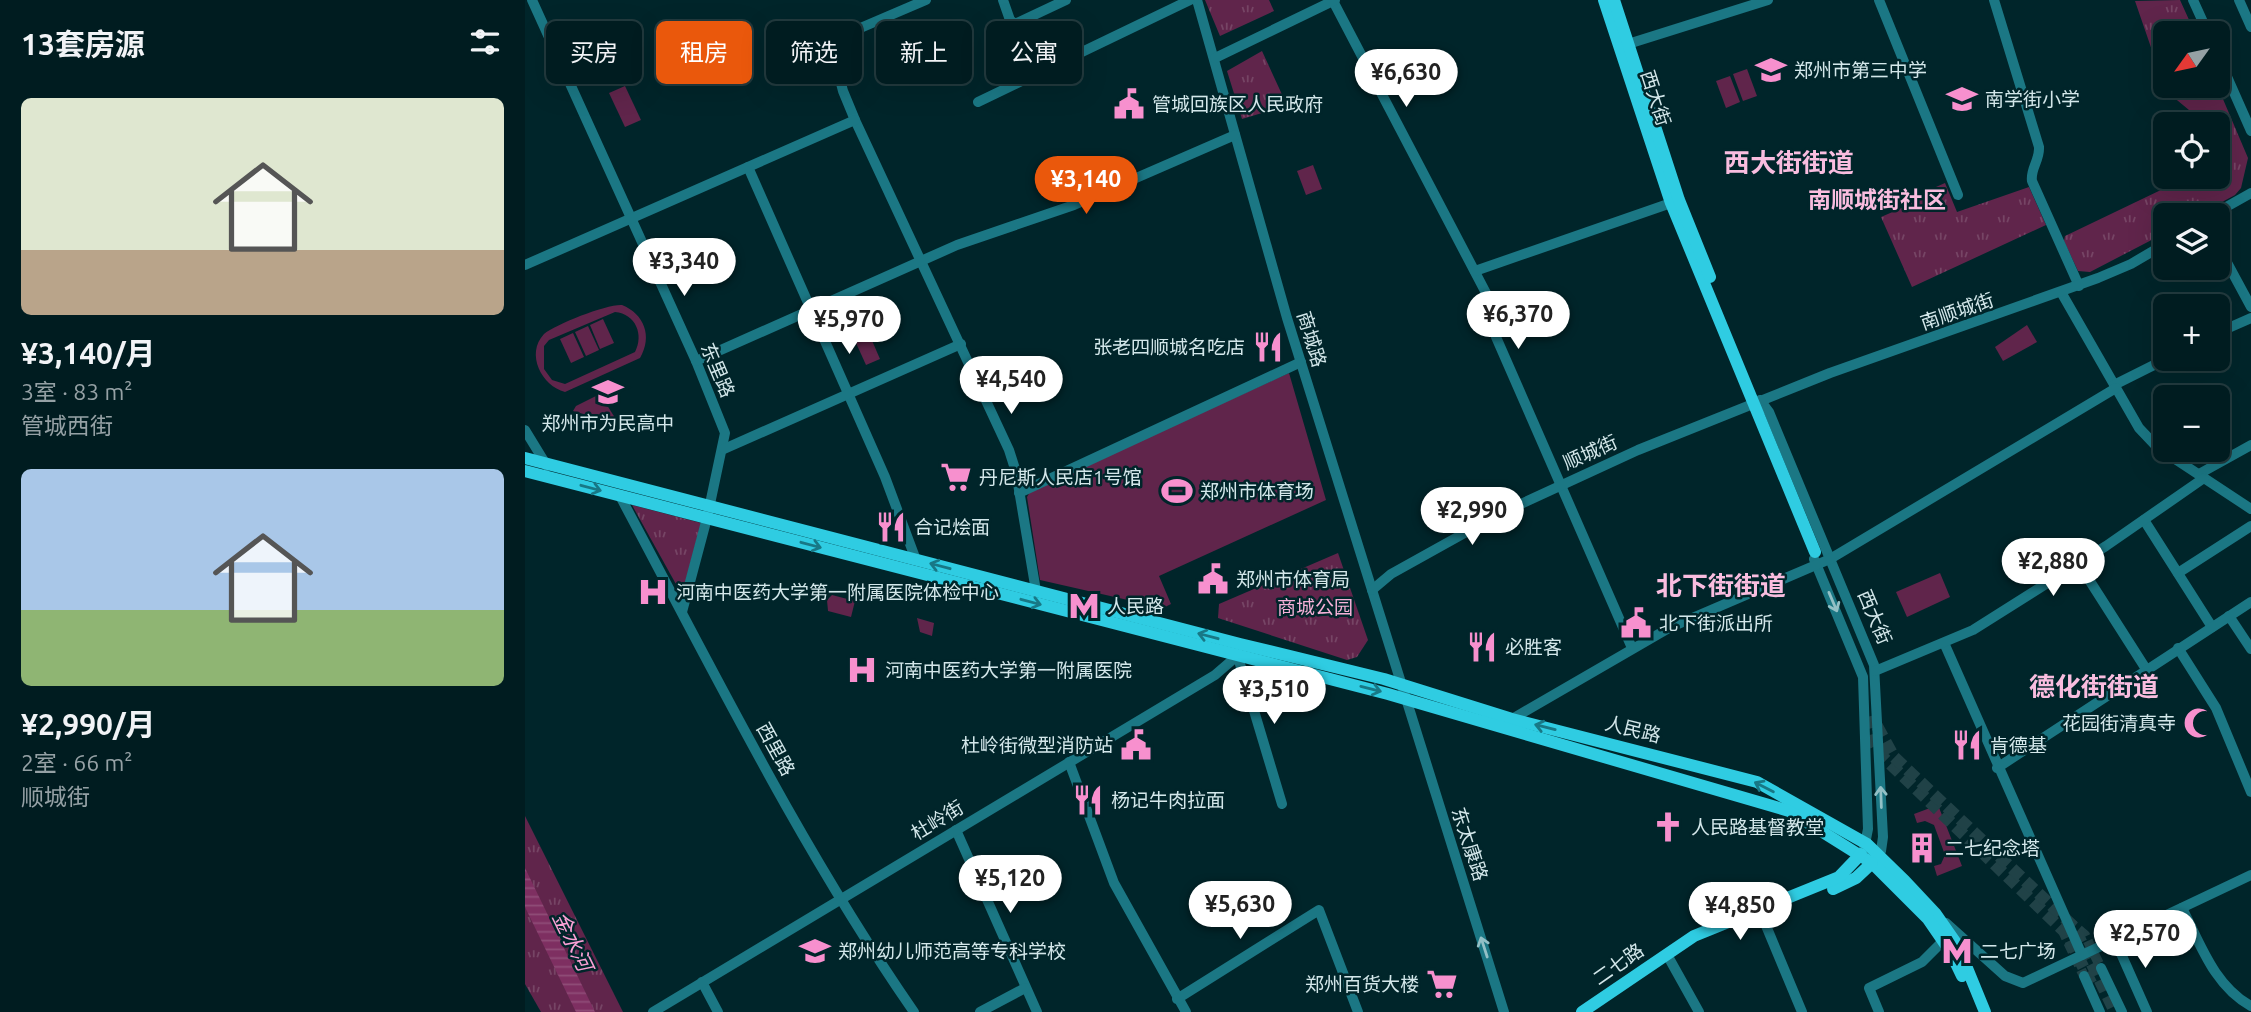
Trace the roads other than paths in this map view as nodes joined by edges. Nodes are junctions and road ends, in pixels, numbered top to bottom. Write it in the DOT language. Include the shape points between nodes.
graph roads {
  1 [pos="532,0"];
  2 [pos="926,0"];
  3 [pos="1003,0"];
  4 [pos="1066,0"];
  5 [pos="1190,0"];
  6 [pos="1197,0"];
  7 [pos="1334,0"];
  8 [pos="1604,0"];
  9 [pos="1614,0"];
  10 [pos="1768,0"];
  11 [pos="1879,0"];
  12 [pos="1994,0"];
  13 [pos="2193,0"];
  14 [pos="2239,0"];
  15 [pos="2203,21"];
  16 [pos="2251,27"];
  17 [pos="1628,44"];
  18 [pos="1215,58"];
  19 [pos="2230,83"];
  20 [pos="978,102"];
  21 [pos="855,120"];
  22 [pos="2251,131"];
  23 [pos="1235,135"];
  24 [pos="748,167"];
  25 [pos="2251,183"];
  26 [pos="1958,195"];
  27 [pos="2246,195"];
  28 [pos="1671,203"];
  29 [pos="2230,204"];
  30 [pos="631,218"];
  31 [pos="2153,251"];
  32 [pos="921,261"];
  33 [pos="525,265"];
  34 [pos="2230,268"];
  35 [pos="1475,271"];
  36 [pos="2079,286"];
  37 [pos="2061,292"];
  38 [pos="2251,307"];
  39 [pos="811,309"];
  40 [pos="2251,318"];
  41 [pos="2230,327"];
  42 [pos="961,344"];
  43 [pos="697,361"];
  44 [pos="1301,362"];
  45 [pos="2153,366"];
  46 [pos="2115,387"];
  47 [pos="848,393"];
  48 [pos="1756,402"];
  49 [pos="525,429"];
  50 [pos="2251,446"];
  51 [pos="724,449"];
  52 [pos="525,458"];
  53 [pos="545,463"];
  54 [pos="525,471"];
  55 [pos="2202,476"];
  56 [pos="554,478"];
  57 [pos="1559,485"];
  58 [pos="1020,493"];
  59 [pos="620,496"];
  60 [pos="2251,509"];
  61 [pos="709,512"];
  62 [pos="2144,520"];
  63 [pos="2251,526"];
  64 [pos="1821,557"];
  65 [pos="916,560"];
  66 [pos="2079,564"];
  67 [pos="2178,573"];
  68 [pos="1372,590"];
  69 [pos="1036,591"];
  70 [pos="2251,602"];
  71 [pos="682,612"];
  72 [pos="2229,616"];
  73 [pos="2212,627"];
  74 [pos="1945,645"];
  75 [pos="1632,648"];
  76 [pos="2178,648"];
  77 [pos="2251,649"];
  78 [pos="1238,650"];
  79 [pos="2146,669"];
  80 [pos="1875,671"];
  81 [pos="1401,686"];
  82 [pos="1406,700"];
  83 [pos="1512,719"];
  84 [pos="1069,762"];
  85 [pos="1997,768"];
  86 [pos="2251,792"];
  87 [pos="1282,804"];
  88 [pos="956,830"];
  89 [pos="1864,849"];
  90 [pos="1876,859"];
  91 [pos="2251,875"];
  92 [pos="839,899"];
  93 [pos="2182,908"];
  94 [pos="1935,914"];
  95 [pos="1762,916"];
  96 [pos="1944,940"];
  97 [pos="2115,940"];
  98 [pos="2082,955"];
  99 [pos="1670,960"];
  100 [pos="2101,968"];
  101 [pos="2084,976"];
  102 [pos="702,982"];
  103 [pos="1025,988"];
  104 [pos="1177,999"];
  105 [pos="2251,1006"];
  106 [pos="653,1012"];
  107 [pos="718,1012"];
  108 [pos="914,1012"];
  109 [pos="980,1012"];
  110 [pos="1037,1012"];
  111 [pos="1186,1012"];
  112 [pos="1358,1012"];
  113 [pos="1504,1012"];
  114 [pos="1582,1012"];
  115 [pos="1594,1012"];
  116 [pos="1699,1012"];
  117 [pos="1802,1012"];
  118 [pos="1879,1012"];
  119 [pos="1976,1012"];
  120 [pos="1985,1012"];
  121 [pos="2100,1012"];
  122 [pos="2122,1012"];
  123 [pos="2147,1012"];
  1 -- 30 [label="street, 东里路"];
  2 -- 21 [label="street" via="830,41"];
  3 -- 4 [label="street" via="1015,24"];
  5 -- 20 [label="street"];
  6 -- 18 [label="street, 商城路"];
  7 -- 18 [label="street"];
  7 -- 35 [label="street"];
  8 -- 28 [label="main road, 西大街"];
  9 -- 17 [label="main road, 西大街"];
  10 -- 17 [label="street"];
  11 -- 26 [label="street"];
  12 -- 36 [label="street" via="2039,147 2032,181"];
  13 -- 15 [label="street"];
  14 -- 16 [label="street"];
  17 -- 48 [label="main road, 西大街" via="1679,200"];
  18 -- 23 [label="street, 商城路"];
  19 -- 22 [label="street"];
  21 -- 24 [label="street"];
  21 -- 32 [label="street"];
  23 -- 32 [label="street" via="1074,205"];
  23 -- 44 [label="street, 商城路"];
  24 -- 30 [label="street"];
  24 -- 39 [label="street"];
  25 -- 27 [label="street"];
  27 -- 29 [label="street"];
  28 -- 35 [label="street"];
  28 -- 48 [label="main road, 西大街"];
  30 -- 33 [label="street"];
  30 -- 43 [label="street, 东里路"];
  31 -- 36 [label="street, 南顺城街"];
  32 -- 39 [label="street"];
  32 -- 42 [label="street"];
  34 -- 38 [label="street"];
  35 -- 57 [label="street" via="1486,293 1496,337"];
  36 -- 37 [label="street, 南顺城街"];
  37 -- 46 [label="street"];
  37 -- 48 [label="street, 南顺城街"];
  39 -- 43 [label="street"];
  39 -- 47 [label="street"];
  40 -- 41 [label="street"];
  42 -- 47 [label="street"];
  42 -- 58 [label="street" via="1009,450"];
  43 -- 51 [label="street, 东里路" via="722,423"];
  44 -- 58 [label="street"];
  44 -- 68 [label="street, 商城路"];
  45 -- 46 [label="street"];
  46 -- 55 [label="street" via="2147,437"];
  46 -- 64 [label="street"];
  47 -- 51 [label="street"];
  47 -- 65 [label="street"];
  48 -- 57 [label="street, 顺城街"];
  48 -- 64 [label="main road, 西大街"];
  49 -- 53 [label="street"];
  50 -- 55 [label="street"];
  51 -- 61 [label="street, 东里路"];
  52 -- 53 [label="main road, 人民路"];
  53 -- 56 [label="street"];
  53 -- 61 [label="main road, 人民路"];
  54 -- 56 [label="main road, 人民路"];
  55 -- 60 [label="street"];
  55 -- 62 [label="street"];
  56 -- 59 [label="main road, 人民路, one-way"];
  57 -- 68 [label="street, 顺城街" via="1410,563"];
  57 -- 75 [label="street"];
  58 -- 69 [label="street"];
  59 -- 61 [label="main road, 人民路"];
  59 -- 71 [label="street, 西里路"];
  61 -- 65 [label="main road, 人民路"];
  61 -- 71 [label="street, 东里路"];
  61 -- 78 [label="main road, 人民路, one-way"];
  62 -- 66 [label="street"];
  62 -- 67 [label="street"];
  63 -- 67 [label="street"];
  64 -- 75 [label="street"];
  64 -- 80 [label="street, 西大街"];
  64 -- 89 [label="street, 西大街, one-way" via="1863,677"];
  69 -- 65 [label="main road, 人民路, one-way"];
  66 -- 74 [label="street"];
  66 -- 79 [label="street"];
  67 -- 73 [label="street"];
  68 -- 81 [label="street, 商城路"];
  78 -- 69 [label="main road, 人民路, one-way"];
  70 -- 72 [label="street"];
  71 -- 92 [label="street, 西里路"];
  72 -- 73 [label="street"];
  72 -- 77 [label="street"];
  73 -- 76 [label="street"];
  74 -- 80 [label="street"];
  74 -- 85 [label="street"];
  75 -- 83 [label="street"];
  76 -- 79 [label="street"];
  76 -- 86 [label="street" via="2216,708"];
  78 -- 81 [label="main road, 人民路"];
  78 -- 82 [label="main road, 人民路, one-way"];
  78 -- 84 [label="street, 杜岭街" via="1215,675"];
  78 -- 87 [label="street"];
  79 -- 85 [label="street"];
  90 -- 80 [label="street, 西大街, one-way" via="1883,837"];
  81 -- 82 [label="street, 东太康路"];
  81 -- 83 [label="main road, 人民路"];
  82 -- 89 [label="main road, 人民路" via="1789,811"];
  113 -- 82 [label="street, 东太康路, one-way"];
  89 -- 83 [label="main road, 人民路, one-way" via="1746,778"];
  84 -- 88 [label="street, 杜岭街"];
  84 -- 104 [label="street" via="1108,870"];
  85 -- 98 [label="street"];
  88 -- 92 [label="street, 杜岭街"];
  88 -- 103 [label="street"];
  89 -- 90 [label="main road"];
  89 -- 114 [label="main road, 二七路" via="1839,877 1694,936"];
  90 -- 94 [label="main road"];
  90 -- 95 [label="main road, 二七路" via="1849,882"];
  90 -- 96 [label="main road"];
  91 -- 93 [label="street"];
  92 -- 102 [label="street, 杜岭街"];
  92 -- 108 [label="street, 西里路"];
  93 -- 97 [label="street"];
  93 -- 105 [label="street" via="2218,977"];
  94 -- 98 [label="street" via="2015,982 2023,983"];
  94 -- 120 [label="main road" via="1958,946"];
  95 -- 99 [label="main road, 二七路" via="1717,933"];
  95 -- 117 [label="street"];
  96 -- 118 [label="street" via="1922,962 1869,988"];
  96 -- 119 [label="main road"];
  97 -- 98 [label="street"];
  97 -- 123 [label="street"];
  99 -- 115 [label="main road, 二七路"];
  99 -- 116 [label="street"];
  100 -- 122 [label="street"];
  101 -- 121 [label="street"];
  102 -- 106 [label="street, 杜岭街"];
  102 -- 107 [label="street"];
  103 -- 109 [label="street"];
  103 -- 110 [label="street"];
  104 -- 111 [label="street"];
  104 -- 112 [label="street" via="1319,910"];
}
